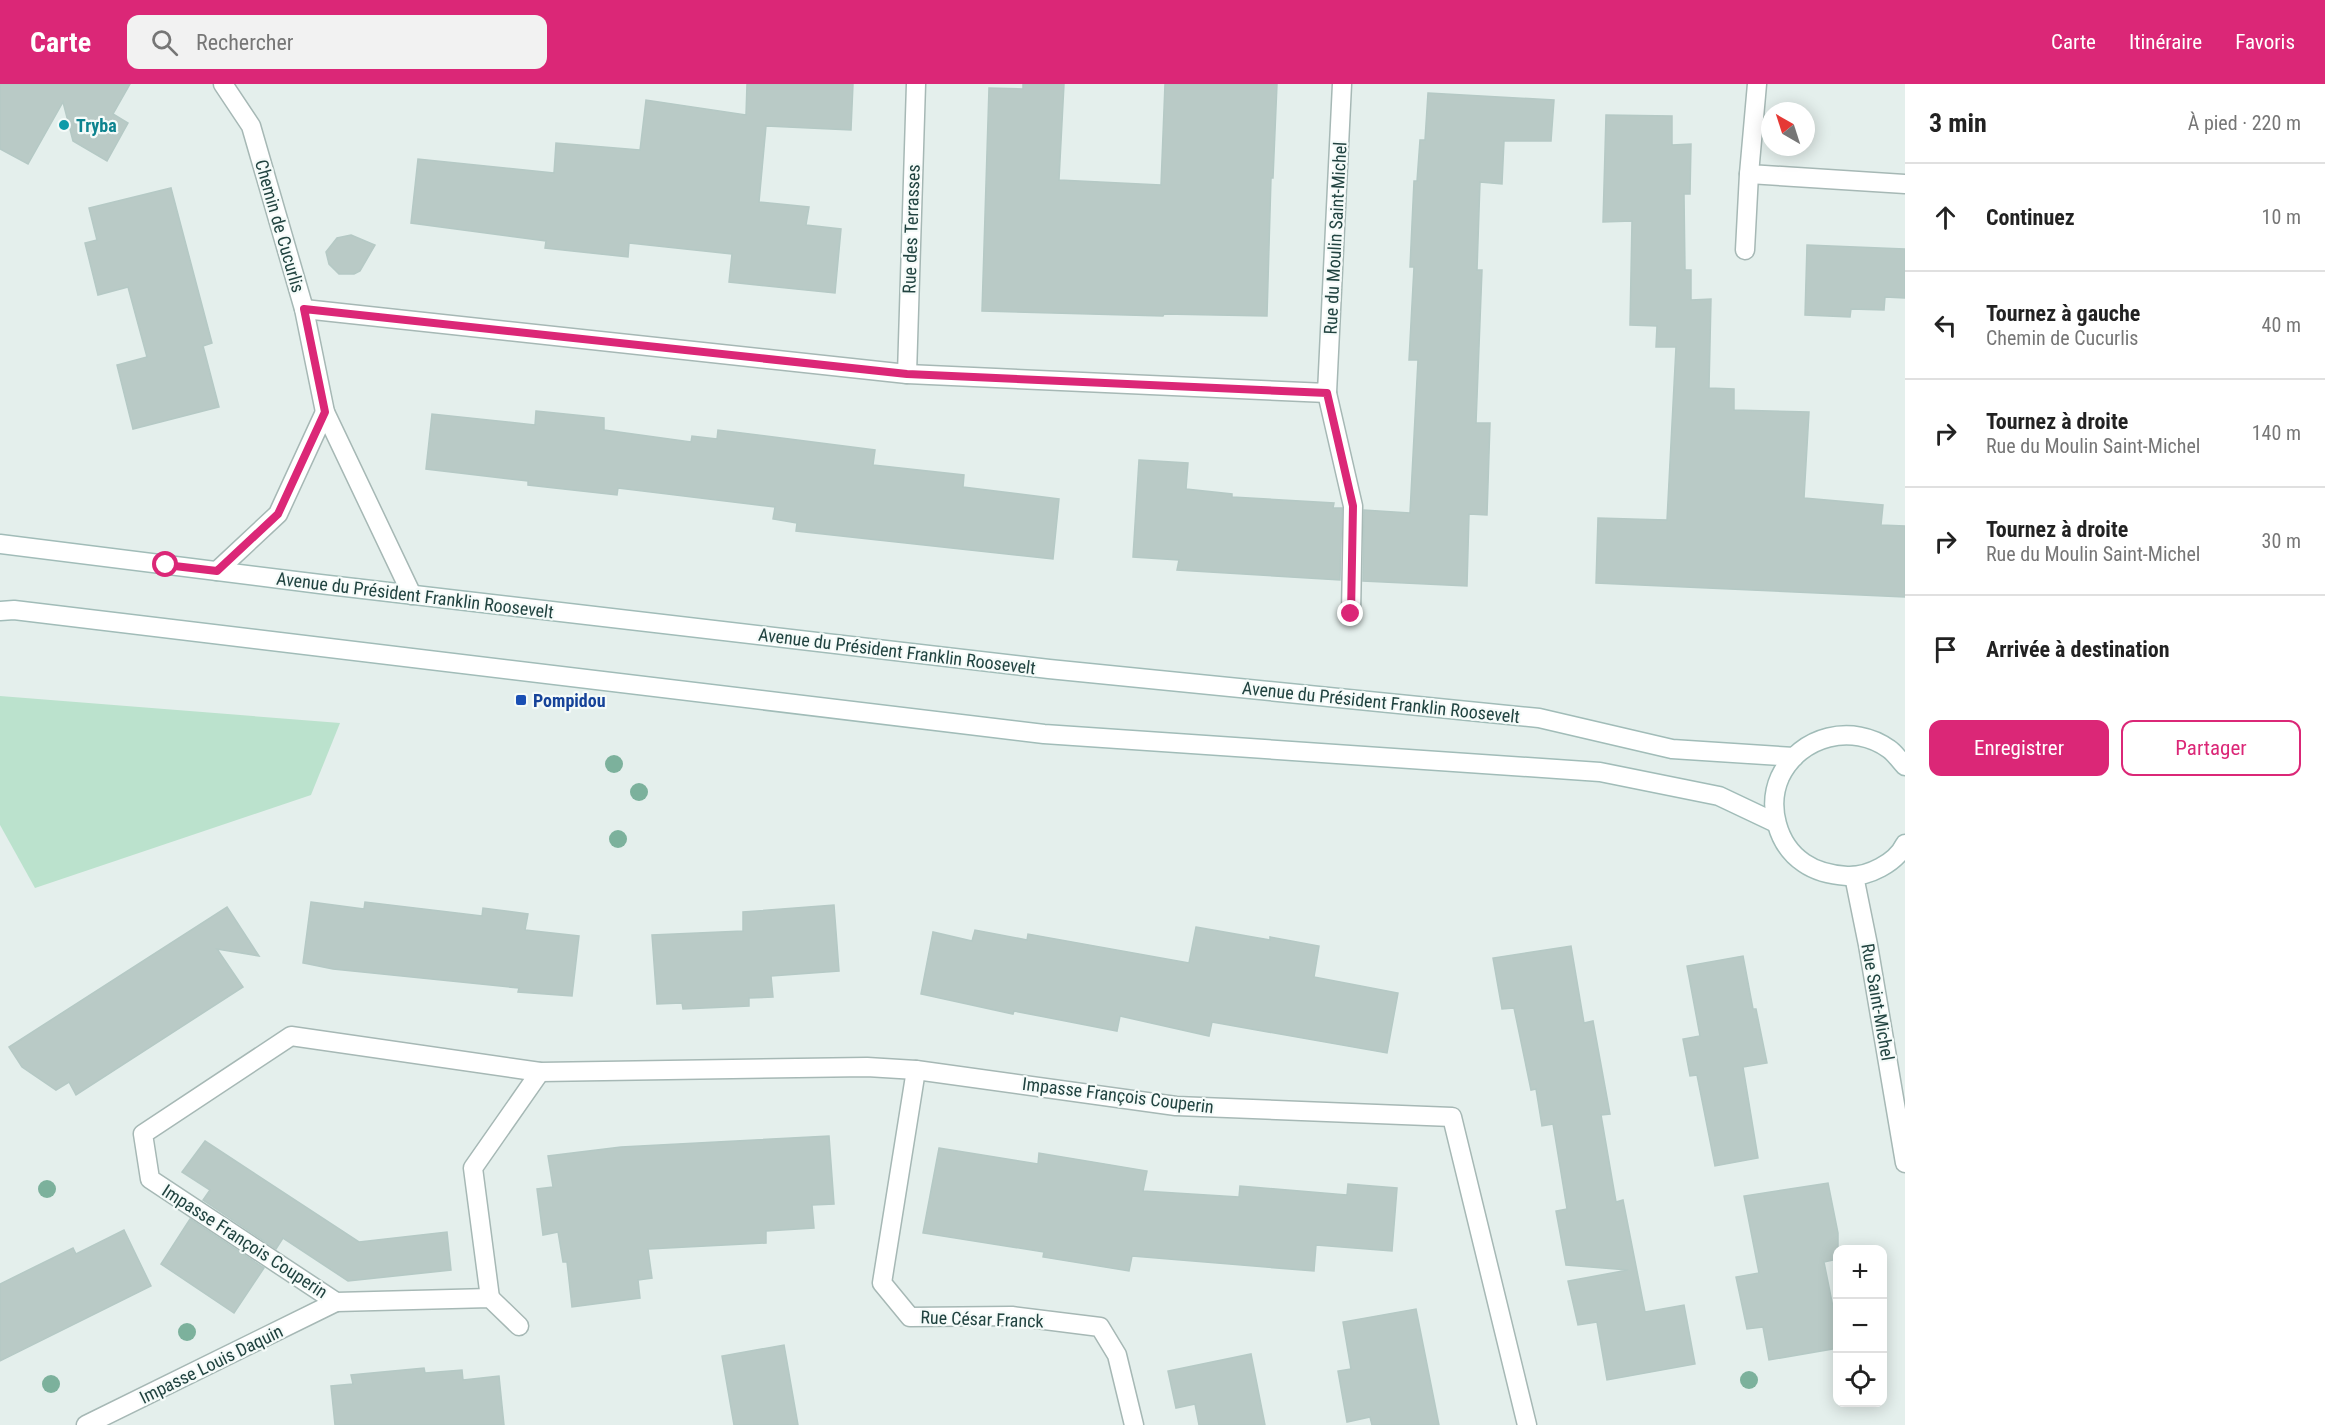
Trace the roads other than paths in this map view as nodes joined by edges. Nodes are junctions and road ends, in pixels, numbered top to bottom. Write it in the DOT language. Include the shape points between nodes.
graph roads {
  1 [pos="223,84"];
  2 [pos="916,84"];
  3 [pos="1342,84"];
  4 [pos="1757,84"];
  5 [pos="1749,174"];
  6 [pos="1905,184"];
  7 [pos="1745,250"];
  8 [pos="304,309"];
  9 [pos="907,374"];
  10 [pos="1327,393"];
  11 [pos="325,412"];
  12 [pos="0,544"];
  13 [pos="217,571"];
  14 [pos="412,595"];
  15 [pos="0,611"];
  16 [pos="1351,614"];
  17 [pos="1794,757"];
  18 [pos="1905,766"];
  19 [pos="1776,823"];
  20 [pos="1905,844"];
  21 [pos="1854,876"];
  22 [pos="916,1070"];
  23 [pos="540,1072"];
  24 [pos="1905,1163"];
  25 [pos="490,1298"];
  26 [pos="336,1302"];
  27 [pos="519,1326"];
  28 [pos="86,1425"];
  29 [pos="1134,1425"];
  30 [pos="1527,1425"];
  1 -- 8 [label="street, Chemin de Cucurlis" via="251,126"];
  2 -- 9 [label="street, Rue des Terrasses"];
  3 -- 10 [label="street, Rue du Moulin Saint-Michel"];
  4 -- 5 [label="street"];
  5 -- 6 [label="street"];
  5 -- 7 [label="street"];
  8 -- 9 [label="street"];
  8 -- 11 [label="street, Chemin de Cucurlis"];
  9 -- 10 [label="street"];
  10 -- 16 [label="street, Rue du Moulin Saint-Michel" via="1353,506"];
  11 -- 13 [label="street" via="278,514"];
  11 -- 14 [label="street, Chemin de Cucurlis"];
  12 -- 13 [label="street, Avenue du Président Franklin Roosevelt"];
  13 -- 14 [label="street, Avenue du Président Franklin Roosevelt"];
  14 -- 17 [label="street, Avenue du Président Franklin Roosevelt" via="1049,669 1539,718 1672,749"];
  15 -- 19 [label="street" via="1044,734 1600,772 1719,796"];
  17 -- 18 [label="street" via="1815,741 1841,734 1867,737 1890,750"];
  17 -- 19 [label="street" via="1780,777 1774,799"];
  19 -- 21 [label="street" via="1785,844 1803,863 1827,874"];
  20 -- 21 [label="street" via="1881,868"];
  21 -- 24 [label="street, Rue Saint-Michel"];
  22 -- 23 [label="street, Impasse François Couperin" via="867,1067"];
  22 -- 29 [label="street, Rue César Franck" via="882,1282 910,1317 1012,1316 1100,1327 1117,1354"];
  22 -- 30 [label="street, Impasse François Couperin" via="1176,1106 1452,1117"];
  23 -- 25 [label="street" via="473,1168"];
  23 -- 26 [label="street, Impasse François Couperin" via="291,1036 143,1134 150,1179"];
  25 -- 26 [label="street, Impasse François Couperin"];
  25 -- 27 [label="street"];
  26 -- 28 [label="street, Impasse Louis Daquin"];
}
